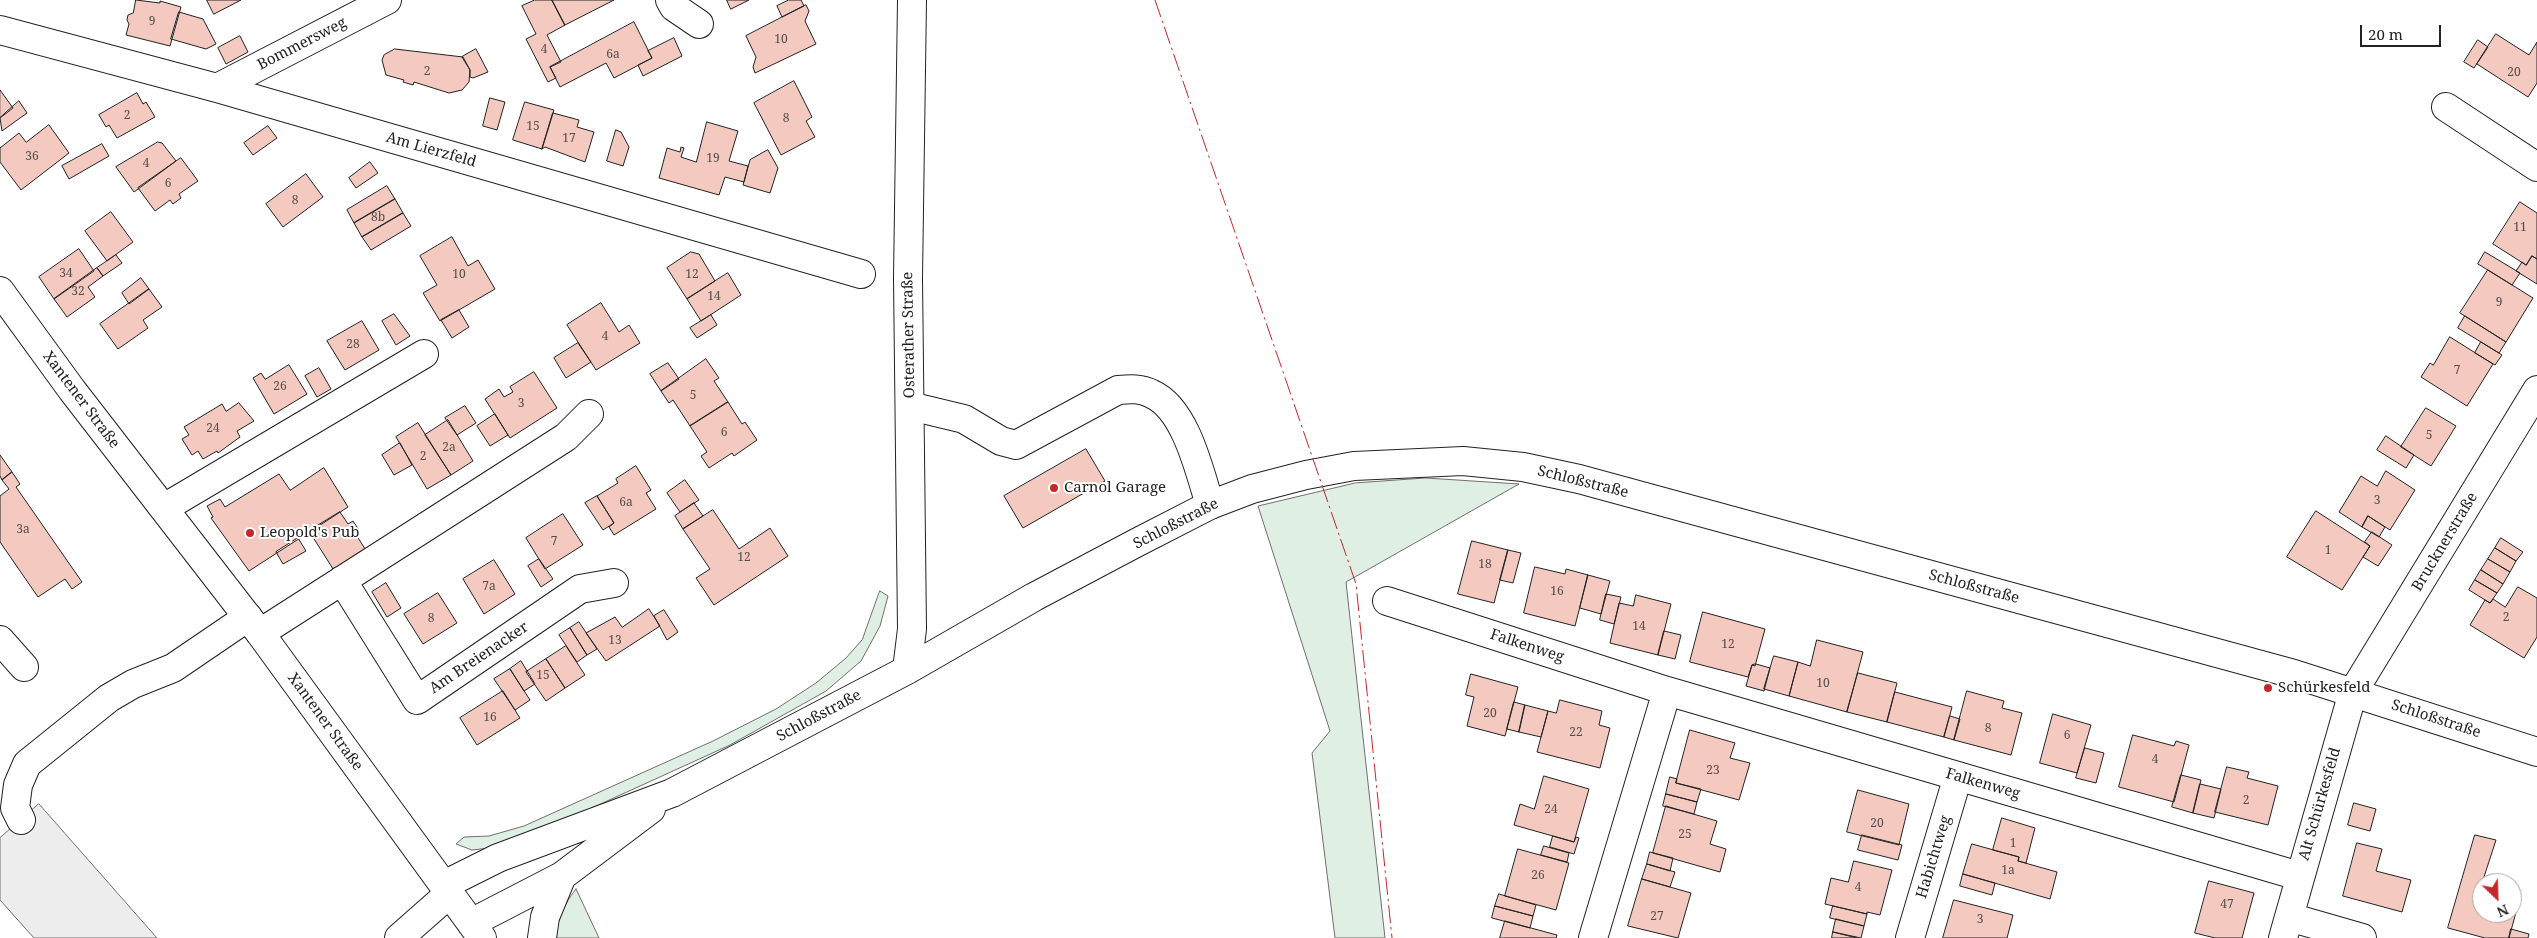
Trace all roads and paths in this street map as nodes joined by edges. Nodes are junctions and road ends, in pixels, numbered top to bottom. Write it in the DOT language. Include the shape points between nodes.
graph roads {
  1 [pos="387,0"];
  2 [pos="670,0"];
  3 [pos="912,0"];
  4 [pos="699,24"];
  5 [pos="0,30"];
  6 [pos="217,88"];
  7 [pos="2446,107"];
  8 [pos="2537,167"];
  9 [pos="861,274"];
  10 [pos="0,291"];
  11 [pos="424,354"];
  12 [pos="2537,390"];
  13 [pos="910,406"];
  14 [pos="589,414"];
  15 [pos="1210,505"];
  16 [pos="164,508"];
  17 [pos="342,580"];
  18 [pos="614,583"];
  19 [pos="1387,601"];
  20 [pos="254,625"];
  21 [pos="0,640"];
  22 [pos="24,667"];
  23 [pos="907,670"];
  24 [pos="1666,691"];
  25 [pos="2353,692"];
  26 [pos="2537,752"];
  27 [pos="1958,776"];
  28 [pos="672,793"];
  29 [pos="21,820"];
  30 [pos="562,876"];
  31 [pos="2299,876"];
  32 [pos="447,889"];
  33 [pos="2286,927"];
  34 [pos="477,930"];
  35 [pos="399,938"];
  36 [pos="542,938"];
  37 [pos="1593,938"];
  38 [pos="1910,938"];
  39 [pos="2362,938"];
  1 -- 6 [label="street, Bommersweg"];
  2 -- 4 [label="street"];
  3 -- 13 [label="street, Osterather Straße" via="908,269"];
  5 -- 6 [label="street, Am Lierzfeld"];
  6 -- 9 [label="street, Am Lierzfeld"];
  7 -- 8 [label="street"];
  10 -- 16 [label="street, Xantener Straße"];
  11 -- 16 [label="street"];
  12 -- 25 [label="street, Brucknerstraße"];
  13 -- 15 [label="street" via="964,419 1002,441 1016,445 1118,390 1134,389 1153,394 1178,418"];
  13 -- 23 [label="street, Osterather Straße" via="912,629"];
  14 -- 17 [label="street" via="566,437"];
  15 -- 23 [label="street, Schloßstraße"];
  15 -- 25 [label="street, Schloßstraße" via="1252,489 1354,466 1463,461 1523,467 1579,479"];
  16 -- 20 [label="street, Xantener Straße"];
  17 -- 18 [label="street, Am Breienacker" via="417,700 580,589"];
  17 -- 20 [label="street"];
  19 -- 24 [label="street, Falkenweg"];
  20 -- 29 [label="street" via="109,698 27,764 18,785 15,808"];
  20 -- 32 [label="street, Xantener Straße"];
  21 -- 22 [label="street"];
  23 -- 28 [label="street, Schloßstraße"];
  24 -- 27 [label="street, Falkenweg"];
  24 -- 37 [label="street"];
  25 -- 26 [label="street, Schloßstraße"];
  25 -- 31 [label="street, Alt Schürkesfeld"];
  27 -- 31 [label="street, Falkenweg"];
  27 -- 38 [label="street, Habichtweg"];
  28 -- 30 [label="street, Schloßstraße"];
  28 -- 32 [label="street, Schloßstraße" via="498,858"];
  30 -- 34 [label="street, Schloßstraße"];
  30 -- 36 [label="street" via="545,917"];
  31 -- 33 [label="street, Alt Schürkesfeld"];
  32 -- 34 [label="street, Xantener Straße"];
  32 -- 35 [label="street, Schloßstraße"];
  33 -- 39 [label="street, Alt Schürkesfeld"];
}
